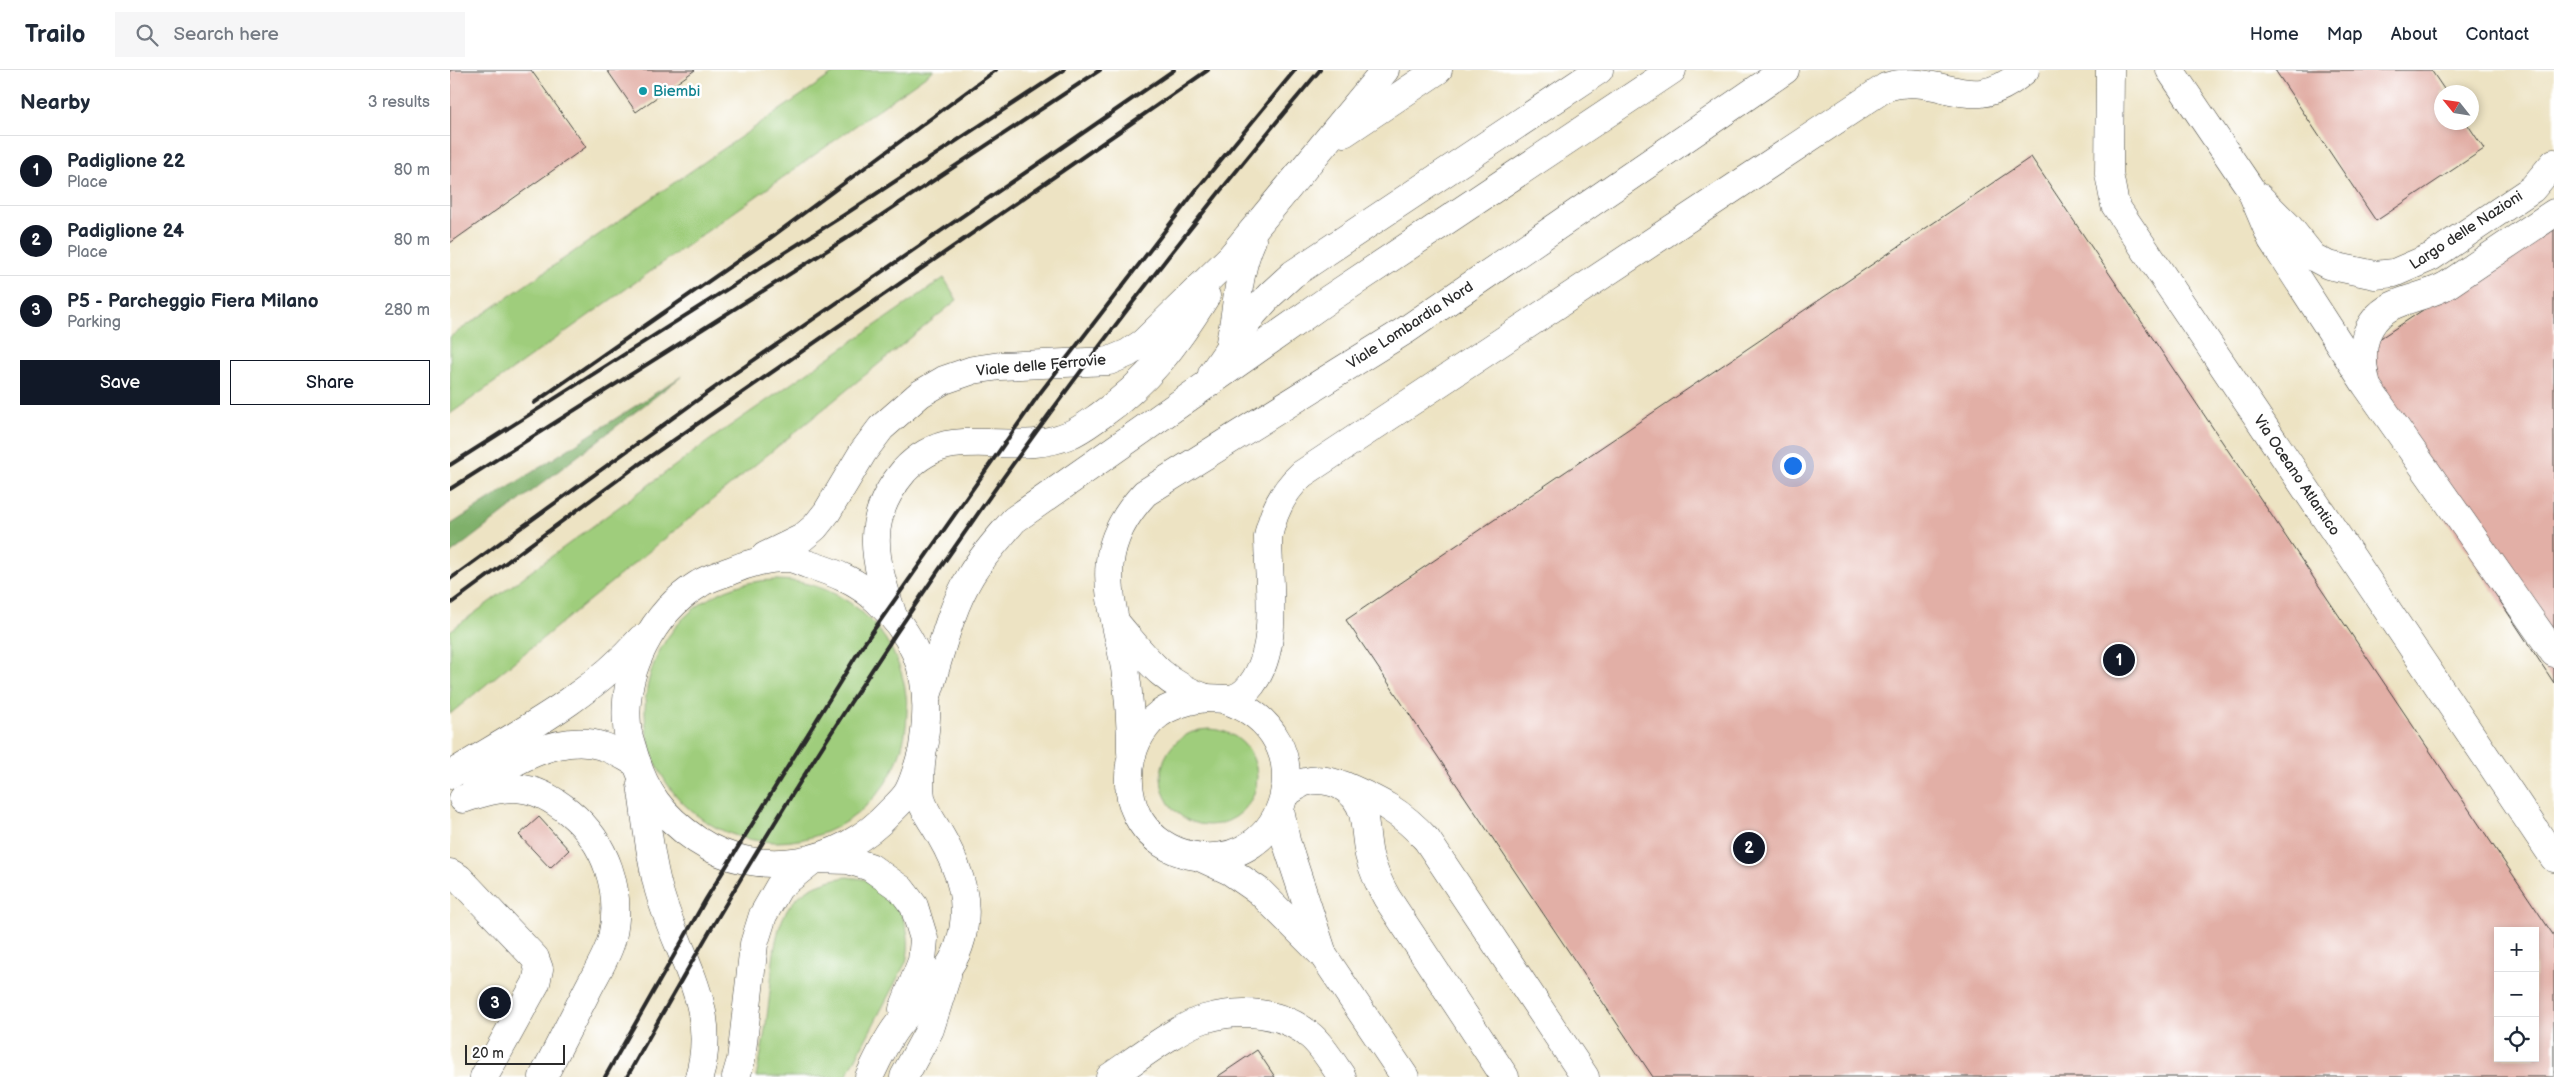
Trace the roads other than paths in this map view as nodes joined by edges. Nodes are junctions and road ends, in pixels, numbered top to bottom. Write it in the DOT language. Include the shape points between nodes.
graph roads {
  1 [pos="1385,70"];
  2 [pos="1438,70"];
  3 [pos="1598,70"];
  4 [pos="1672,70"];
  5 [pos="1785,70"];
  6 [pos="2025,70"];
  7 [pos="2110,70"];
  8 [pos="2170,70"];
  9 [pos="1320,149"];
  10 [pos="2554,163"];
  11 [pos="2250,188"];
  12 [pos="1270,210"];
  13 [pos="2554,213"];
  14 [pos="1231,257"];
  15 [pos="1222,361"];
  16 [pos="2366,385"];
  17 [pos="1195,394"];
  18 [pos="744,565"];
  19 [pos="662,615"];
  20 [pos="893,616"];
  21 [pos="1115,622"];
  22 [pos="2554,653"];
  23 [pos="927,696"];
  24 [pos="1216,699"];
  25 [pos="925,742"];
  26 [pos="1131,755"];
  27 [pos="638,769"];
  28 [pos="450,775"];
  29 [pos="1339,784"];
  30 [pos="1282,802"];
  31 [pos="456,805"];
  32 [pos="1202,858"];
  33 [pos="2554,858"];
  34 [pos="814,859"];
  35 [pos="450,873"];
  36 [pos="1324,955"];
  37 [pos="952,963"];
  38 [pos="896,1027"];
  39 [pos="484,1077"];
  40 [pos="543,1077"];
  41 [pos="699,1077"];
  42 [pos="736,1077"];
  43 [pos="869,1077"];
  44 [pos="904,1077"];
  45 [pos="1110,1077"];
  46 [pos="1342,1077"];
  47 [pos="1404,1077"];
  48 [pos="1505,1077"];
  49 [pos="1585,1077"];
  1 -- 9 [label="street, Viale delle Ferrovie"];
  2 -- 9 [label="street"];
  3 -- 15 [label="street" via="1293,274 1253,314"];
  4 -- 17 [label="street" via="1326,301"];
  5 -- 21 [label="street, Viale Lombardia Nord" via="1406,330 1145,493 1121,523 1114,541 1108,585"];
  6 -- 24 [label="street" via="2015,80 1984,92 1931,78 1914,77 1886,87 1302,474 1289,486 1279,503 1270,530 1270,634 1264,662 1246,691 1237,697"];
  7 -- 33 [label="street, Via Oceano Atlantico" via="2108,174 2115,205"];
  8 -- 11 [label="street"];
  9 -- 12 [label="street, Viale delle Ferrovie"];
  10 -- 11 [label="street, Largo delle Nazioni" via="2532,189 2430,257 2394,273 2375,275 2328,264 2313,257 2289,227"];
  11 -- 16 [label="street" via="2272,240"];
  12 -- 14 [label="street, Viale delle Ferrovie"];
  12 -- 15 [label="street" via="1245,256 1234,321"];
  13 -- 16 [label="street" via="2447,285 2392,306 2381,314 2370,327 2364,342 2361,360"];
  14 -- 18 [label="street, Viale delle Ferrovie" via="1143,343 1128,353 1109,360 973,370 944,380 920,394 881,428 815,527 802,538"];
  14 -- 20 [label="street, Viale delle Ferrovie" via="1174,346 1129,395 1089,424 1071,434 1038,444 951,444 913,461 889,492 879,512 876,547 880,575"];
  15 -- 17 [label="street"];
  16 -- 22 [label="street"];
  17 -- 23 [label="street" via="1014,520 976,569 956,604"];
  18 -- 19 [label="street" via="699,584"];
  18 -- 20 [label="street" via="788,558 829,571 851,580"];
  19 -- 27 [label="street" via="639,654 628,690 627,727"];
  19 -- 28 [label="street" via="624,658 579,697"];
  20 -- 23 [label="street" via="915,648"];
  21 -- 24 [label="street" via="1167,679 1184,690"];
  21 -- 26 [label="street, Viale Lombardia Nord" via="1131,714"];
  23 -- 25 [label="street"];
  24 -- 26 [label="street" via="1173,706 1159,714 1148,725"];
  24 -- 30 [label="street" via="1242,706 1257,716 1278,741 1288,775"];
  25 -- 34 [label="street" via="907,793 878,825 844,847"];
  25 -- 37 [label="street" via="921,799 954,859 963,884 966,907 959,947"];
  26 -- 32 [label="street" via="1129,792 1141,823 1166,846"];
  27 -- 31 [label="street" via="601,745 567,744 533,754 510,766"];
  27 -- 34 [label="street" via="655,802 676,826 711,849 750,862 785,864"];
  27 -- 41 [label="street" via="657,882 702,1008 706,1033"];
  29 -- 30 [label="street" via="1328,780 1303,783"];
  29 -- 48 [label="street" via="1356,800 1363,813 1372,863 1387,898"];
  29 -- 49 [label="street" via="1385,804 1427,840"];
  30 -- 32 [label="street" via="1270,827 1257,840 1222,856"];
  30 -- 36 [label="street" via="1286,841"];
  31 -- 40 [label="street" via="492,789 511,787 545,795 579,820 603,853 610,871 616,912 612,939"];
  32 -- 36 [label="street" via="1230,870 1259,891"];
  34 -- 38 [label="street" via="848,860 870,867 902,889 914,906 924,939 922,960"];
  34 -- 42 [label="street" via="779,887 763,915 754,944"];
  35 -- 39 [label="street" via="459,878 534,958 539,969 536,983"];
  36 -- 47 [label="street"];
  37 -- 38 [label="street"];
  37 -- 44 [label="street" via="930,1029"];
  38 -- 43 [label="street"];
  45 -- 46 [label="street" via="1203,1019 1261,1013 1298,1026 1313,1038"];
}
